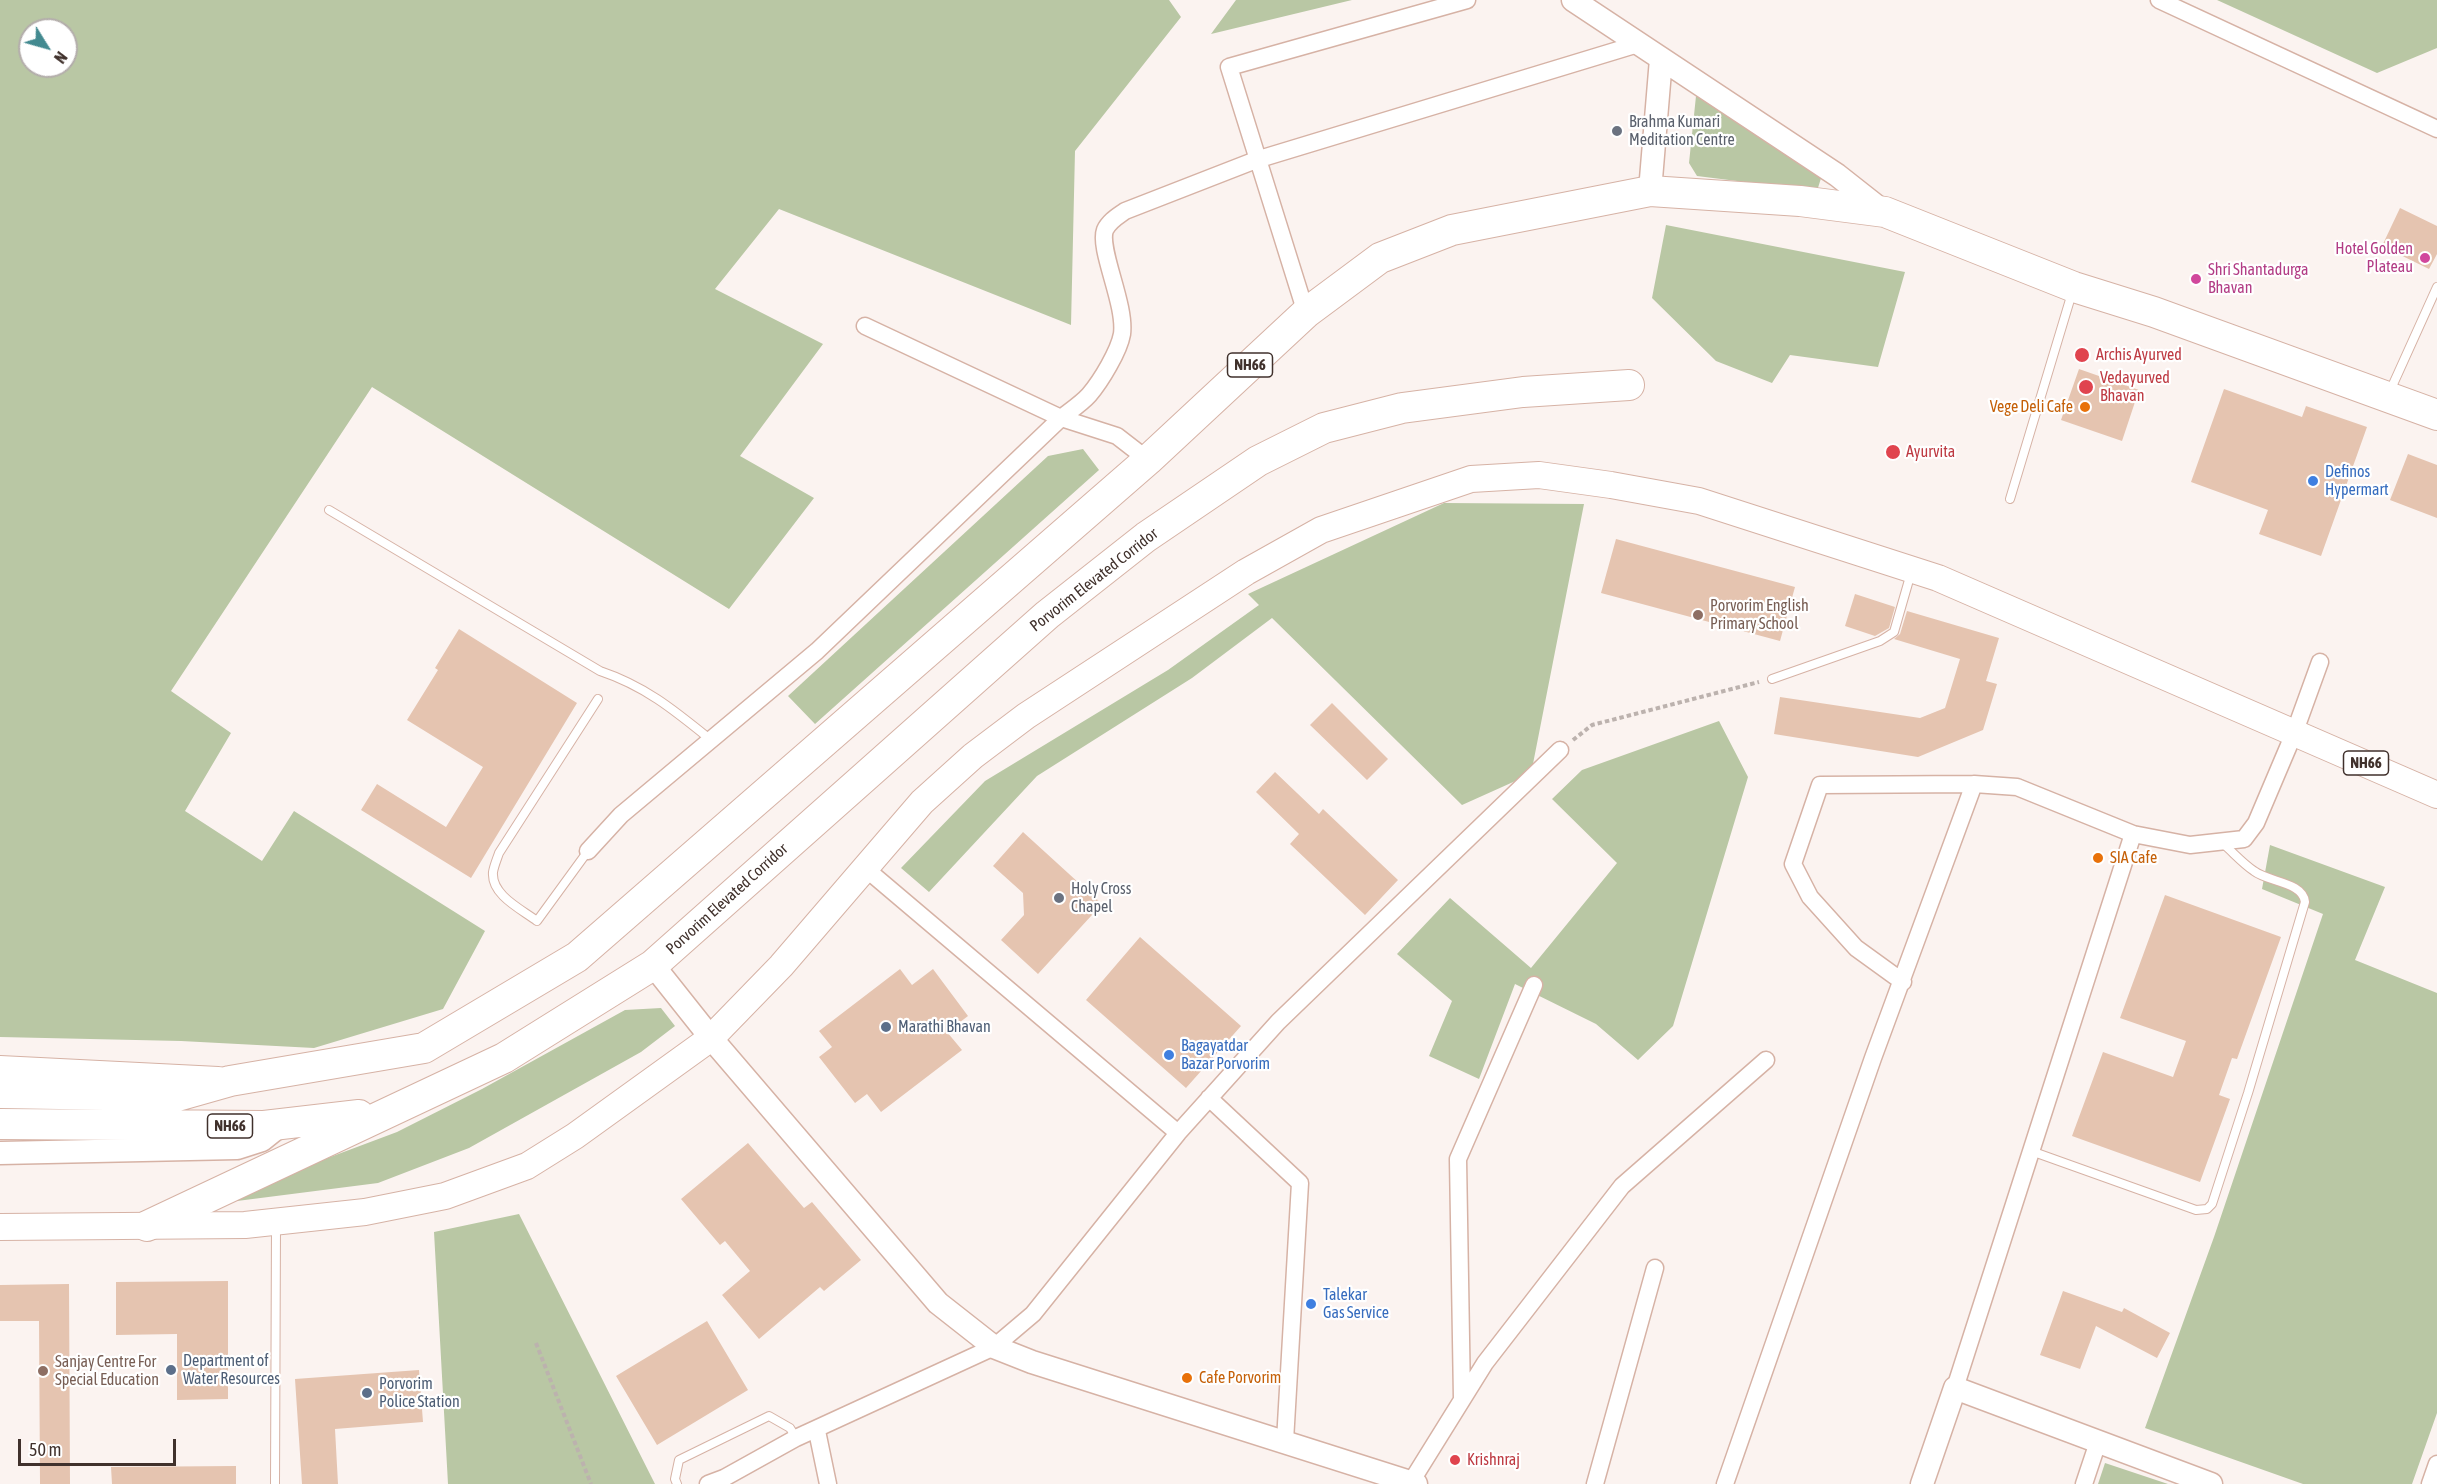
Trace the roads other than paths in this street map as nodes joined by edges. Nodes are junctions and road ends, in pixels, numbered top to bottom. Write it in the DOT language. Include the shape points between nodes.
graph roads {
  1 [pos="1467,0"];
  2 [pos="2158,0"];
  3 [pos="1584,3"];
  4 [pos="1638,44"];
  5 [pos="1661,59"];
  6 [pos="2437,129"];
  7 [pos="1256,160"];
  8 [pos="1650,191"];
  9 [pos="1885,212"];
  10 [pos="2074,287"];
  11 [pos="2437,287"];
  12 [pos="1306,313"];
  13 [pos="865,327"];
  14 [pos="1629,386"];
  15 [pos="2388,397"];
  16 [pos="2437,415"];
  17 [pos="1061,418"];
  18 [pos="1148,460"];
  19 [pos="2010,499"];
  20 [pos="329,510"];
  21 [pos="1912,569"];
  22 [pos="2320,662"];
  23 [pos="1772,679"];
  24 [pos="598,699"];
  25 [pos="2295,732"];
  26 [pos="711,740"];
  27 [pos="1560,750"];
  28 [pos="1974,784"];
  29 [pos="2437,795"];
  30 [pos="2133,834"];
  31 [pos="2221,841"];
  32 [pos="588,851"];
  33 [pos="865,868"];
  34 [pos="653,965"];
  35 [pos="1903,982"];
  36 [pos="1534,985"];
  37 [pos="711,1038"];
  38 [pos="1766,1060"];
  39 [pos="0,1069"];
  40 [pos="230,1081"];
  41 [pos="0,1093"];
  42 [pos="1209,1098"];
  43 [pos="390,1111"];
  44 [pos="282,1124"];
  45 [pos="0,1125"];
  46 [pos="1178,1133"];
  47 [pos="2031,1151"];
  48 [pos="0,1153"];
  49 [pos="276,1222"];
  50 [pos="147,1226"];
  51 [pos="0,1227"];
  52 [pos="1655,1268"];
  53 [pos="994,1347"];
  54 [pos="1955,1388"];
  55 [pos="1462,1400"];
  56 [pos="817,1431"];
  57 [pos="796,1438"];
  58 [pos="1285,1441"];
  59 [pos="2098,1442"];
  60 [pos="2437,1464"];
  61 [pos="1386,1479"];
  62 [pos="724,1481"];
  63 [pos="1413,1483"];
  64 [pos="2208,1483"];
  65 [pos="274,1484"];
  66 [pos="677,1484"];
  67 [pos="708,1484"];
  68 [pos="828,1484"];
  69 [pos="1595,1484"];
  70 [pos="1725,1484"];
  71 [pos="1922,1484"];
  72 [pos="2084,1484"];
  73 [pos="2430,1484"];
  1 -- 7 [label="street" via="1229,68"];
  2 -- 6 [label="street"];
  3 -- 4 [label="street"];
  4 -- 5 [label="street"];
  4 -- 7 [label="street"];
  5 -- 8 [label="street"];
  5 -- 9 [label="street" via="1837,175"];
  7 -- 12 [label="street"];
  7 -- 17 [label="street" via="1125,211 1114,219 1105,231 1105,247 1122,309 1122,335 1109,366 1089,395"];
  8 -- 9 [label="highway, NH66" via="1800,201"];
  8 -- 12 [label="highway, NH66" via="1452,230 1380,258"];
  9 -- 10 [label="highway, NH66"];
  10 -- 15 [label="highway, NH66"];
  10 -- 19 [label="lane"];
  11 -- 15 [label="lane"];
  12 -- 18 [label="highway, NH66"];
  13 -- 17 [label="street"];
  14 -- 34 [label="highway, Porvorim Elevated Corridor" via="1523,392 1402,408 1324,428 1258,461 1146,537 1047,615"];
  15 -- 16 [label="highway, NH66"];
  17 -- 18 [label="street" via="1117,436"];
  17 -- 26 [label="street" via="818,651"];
  18 -- 40 [label="highway, NH66" via="577,957 424,1048"];
  20 -- 26 [label="lane" via="600,671 655,695"];
  21 -- 23 [label="lane" via="1894,632 1880,641"];
  21 -- 25 [label="main road, NH66"];
  21 -- 33 [label="main road, NH66" via="1699,501 1611,484 1539,476 1471,479 1321,530 1246,572 973,756 922,802"];
  22 -- 25 [label="street"];
  24 -- 32 [label="lane" via="499,853 493,871 495,886 537,921"];
  25 -- 29 [label="main road, NH66"];
  25 -- 31 [label="street" via="2256,823 2244,839"];
  26 -- 32 [label="street" via="621,815"];
  27 -- 42 [label="street" via="1278,1022"];
  28 -- 30 [label="street" via="2018,787"];
  28 -- 35 [label="street"];
  28 -- 35 [label="street" via="1820,785 1792,864 1810,897 1856,948"];
  30 -- 31 [label="street" via="2190,845"];
  30 -- 47 [label="street"];
  31 -- 47 [label="lane" via="2255,873 2299,890 2305,902 2212,1204 2196,1210"];
  33 -- 37 [label="main road, NH66" via="781,966"];
  33 -- 46 [label="street"];
  34 -- 37 [label="street"];
  34 -- 43 [label="highway, NH66" via="504,1058"];
  35 -- 70 [label="street"];
  36 -- 55 [label="street" via="1458,1159"];
  37 -- 49 [label="main road" via="527,1166 445,1196 365,1212"];
  37 -- 53 [label="street" via="938,1303"];
  38 -- 55 [label="street" via="1622,1186 1485,1363"];
  39 -- 40 [label="main road"];
  40 -- 41 [label="highway, NH66" via="177,1096"];
  42 -- 46 [label="street"];
  42 -- 58 [label="street" via="1300,1183"];
  43 -- 44 [label="highway, NH66"];
  43 -- 50 [label="highway"];
  44 -- 45 [label="highway, NH66"];
  44 -- 48 [label="street" via="262,1140 237,1148"];
  46 -- 53 [label="street" via="1033,1314"];
  47 -- 54 [label="street"];
  49 -- 50 [label="main road"];
  49 -- 65 [label="lane"];
  50 -- 51 [label="main road"];
  52 -- 69 [label="street"];
  53 -- 56 [label="street"];
  53 -- 58 [label="street"];
  54 -- 59 [label="street"];
  54 -- 71 [label="street"];
  55 -- 63 [label="street"];
  56 -- 57 [label="street"];
  56 -- 68 [label="street"];
  57 -- 62 [label="street"];
  57 -- 66 [label="lane" via="790,1428 769,1416 679,1460"];
  58 -- 61 [label="street"];
  59 -- 64 [label="street"];
  59 -- 72 [label="street"];
  60 -- 73 [label="street"];
  61 -- 63 [label="street"];
  62 -- 67 [label="street"];
}
